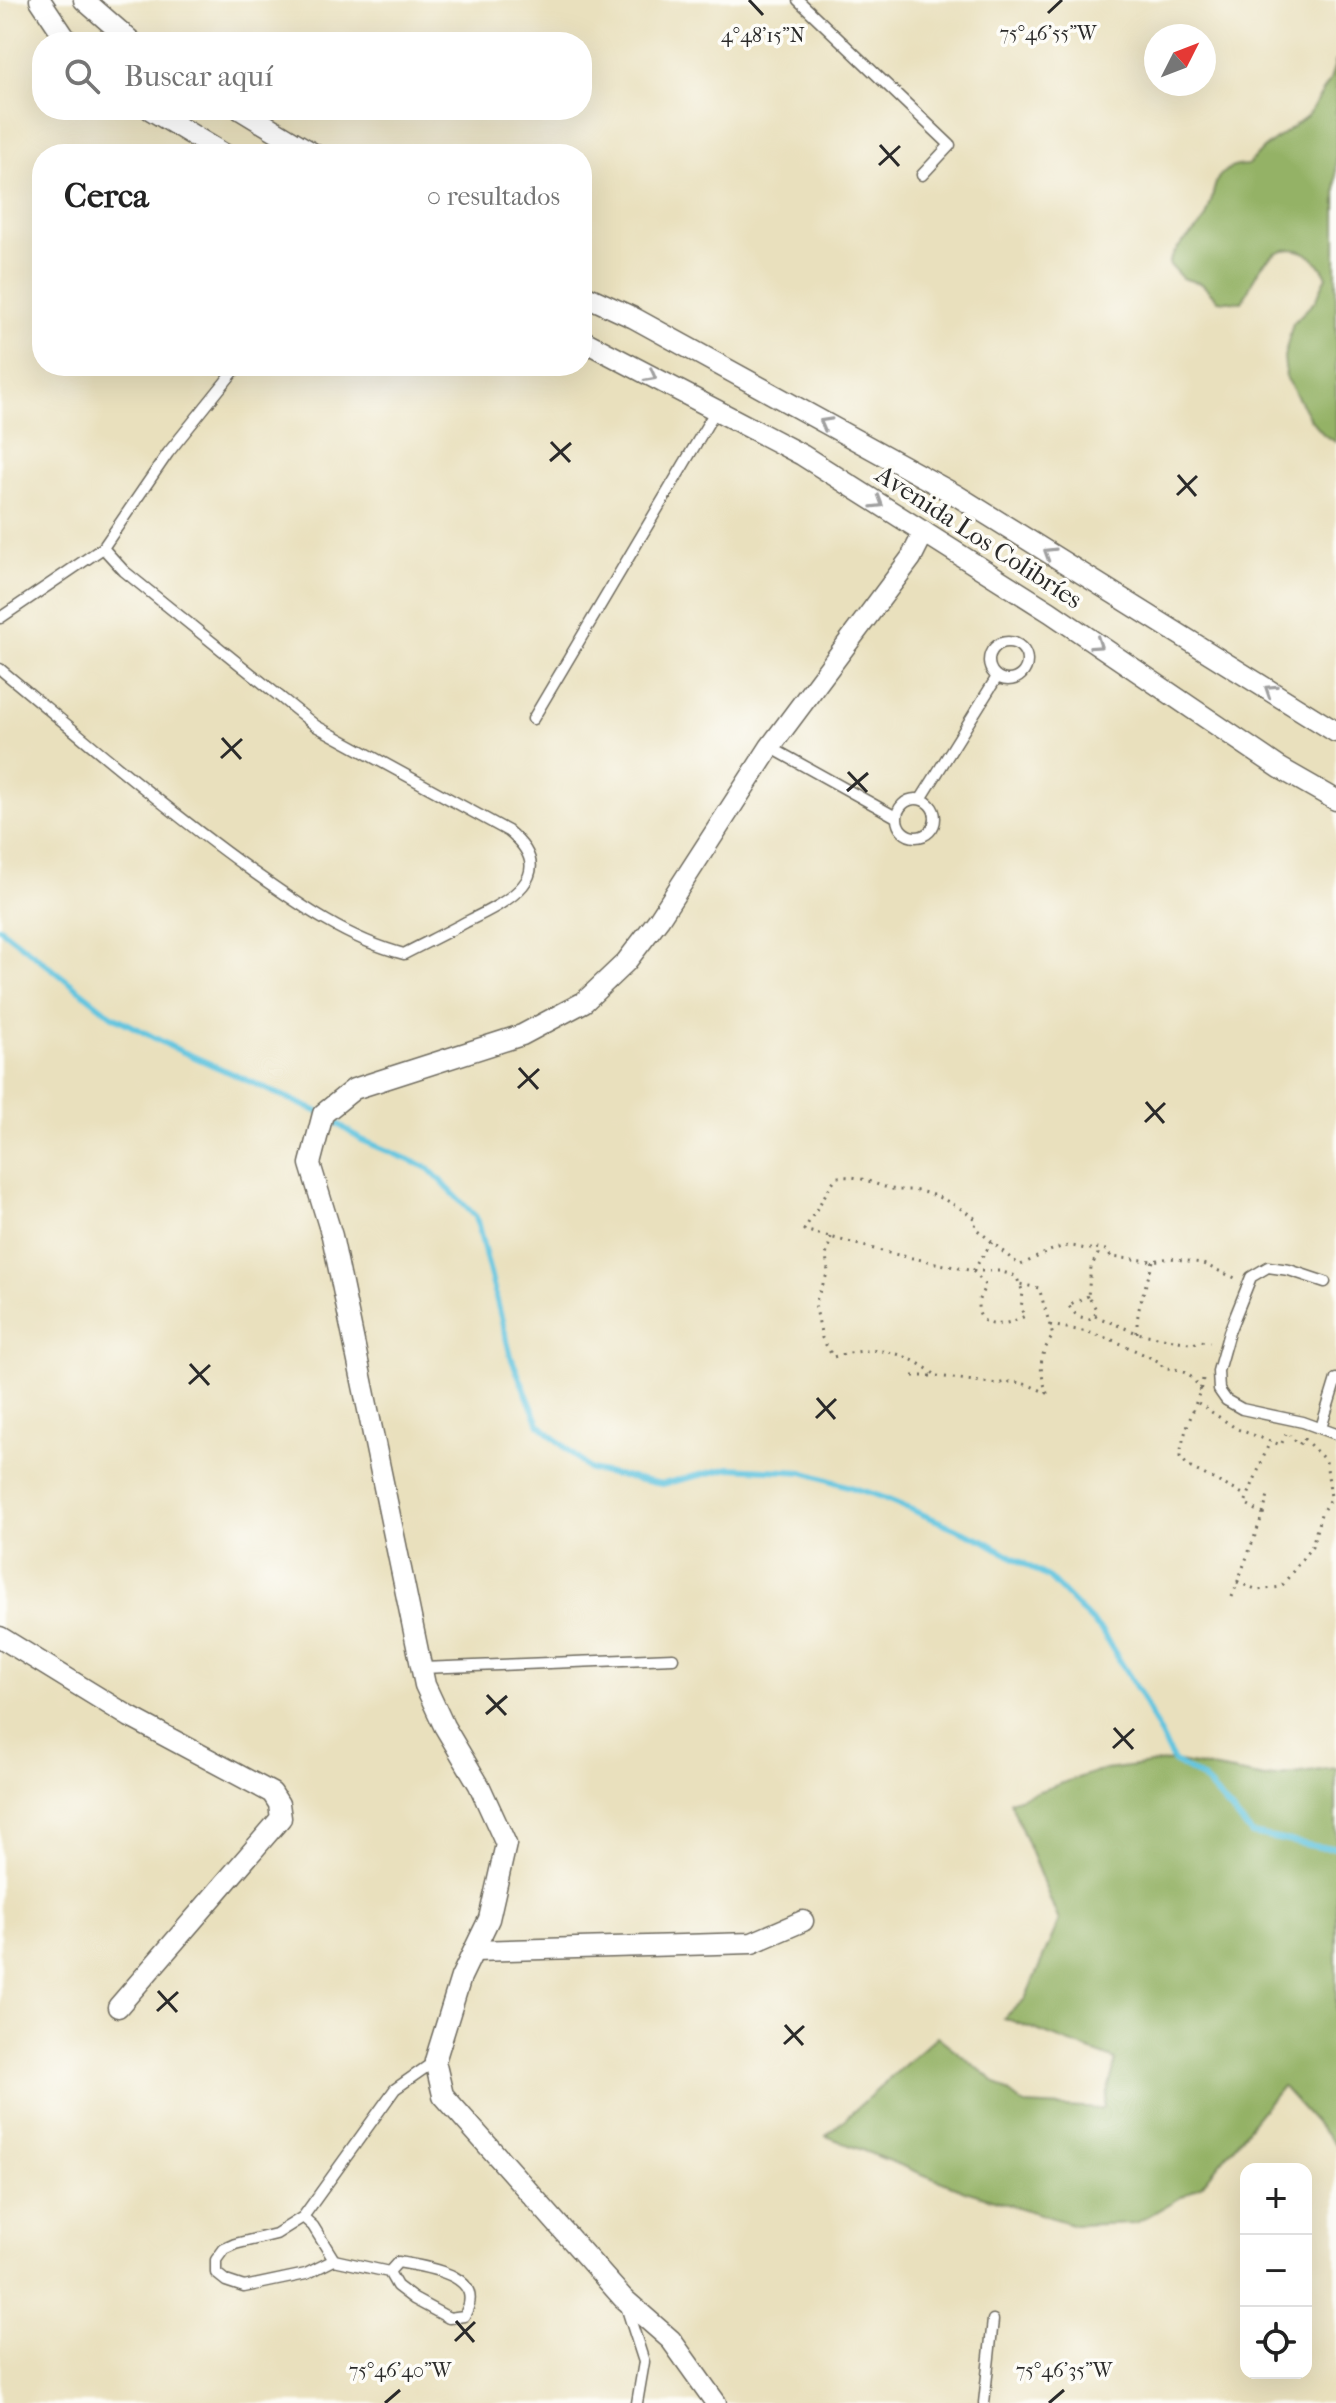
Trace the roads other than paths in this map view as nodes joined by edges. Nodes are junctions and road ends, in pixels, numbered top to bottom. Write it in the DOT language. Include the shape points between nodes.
graph roads {
  1 [pos="40,0"];
  2 [pos="84,0"];
  3 [pos="798,0"];
  4 [pos="61,32"];
  5 [pos="121,32"];
  6 [pos="168,120"];
  7 [pos="258,120"];
  8 [pos="207,144"];
  9 [pos="297,144"];
  10 [pos="922,175"];
  11 [pos="592,299"];
  12 [pos="592,345"];
  13 [pos="230,376"];
  14 [pos="716,410"];
  15 [pos="924,532"];
  16 [pos="103,548"];
  17 [pos="0,618"];
  18 [pos="0,669"];
  19 [pos="997,677"];
  20 [pos="533,719"];
  21 [pos="1336,732"];
  22 [pos="770,747"];
  23 [pos="921,799"];
  24 [pos="1336,800"];
  25 [pos="896,817"];
  26 [pos="1325,1282"];
  27 [pos="1336,1379"];
  28 [pos="1321,1428"];
  29 [pos="1336,1434"];
  30 [pos="0,1637"];
  31 [pos="673,1658"];
  32 [pos="422,1668"];
  33 [pos="803,1921"];
  34 [pos="474,1951"];
  35 [pos="118,2007"];
  36 [pos="435,2061"];
  37 [pos="303,2217"];
  38 [pos="334,2260"];
  39 [pos="389,2272"];
  40 [pos="623,2298"];
  41 [pos="993,2320"];
  42 [pos="637,2403"];
  43 [pos="716,2403"];
  44 [pos="984,2403"];
  1 -- 4 [label="street"];
  2 -- 5 [label="street"];
  3 -- 10 [label="lane" via="950,145"];
  6 -- 8 [label="street"];
  7 -- 9 [label="street"];
  21 -- 11 [label="street, Avenida Los Colibríes, one-way" via="956,495"];
  12 -- 14 [label="street, Avenida Los Colibríes, one-way"];
  13 -- 16 [label="lane" via="168,453"];
  14 -- 15 [label="street, Avenida Los Colibríes, one-way" via="802,455"];
  14 -- 20 [label="lane"];
  15 -- 22 [label="street" via="911,558"];
  15 -- 24 [label="street, Avenida Los Colibríes, one-way"];
  16 -- 17 [label="lane"];
  16 -- 18 [label="lane" via="124,571 316,726 521,841 531,860 527,881 510,900 404,954 377,947 335,927 191,827"];
  19 -- 23 [label="lane"];
  22 -- 25 [label="lane"];
  22 -- 32 [label="street" via="659,919 626,962 584,1002 522,1035 354,1089 323,1114 310,1164 332,1236"];
  23 -- 25 [label="lane" via="907,800"];
  23 -- 25 [label="lane" via="935,815 927,834 906,835"];
  26 -- 28 [label="lane" via="1268,1267 1251,1277 1218,1371 1219,1390 1242,1409"];
  27 -- 28 [label="lane"];
  28 -- 29 [label="lane"];
  30 -- 35 [label="street" via="130,1717 272,1793 279,1804 281,1818"];
  31 -- 32 [label="lane"];
  32 -- 34 [label="street" via="444,1726 506,1844 489,1919"];
  33 -- 34 [label="street" via="752,1943"];
  34 -- 36 [label="street"];
  36 -- 37 [label="lane" via="395,2089"];
  36 -- 40 [label="street" via="443,2095"];
  37 -- 38 [label="lane"];
  37 -- 38 [label="lane" via="276,2234 224,2249 216,2260 216,2273 244,2287 306,2274"];
  38 -- 39 [label="lane"];
  39 -- 39 [label="lane" via="397,2286 449,2318 464,2316 470,2306 461,2280 448,2273 398,2262"];
  40 -- 42 [label="lane" via="644,2362"];
  40 -- 43 [label="street" via="671,2340"];
  41 -- 44 [label="lane"];
}
